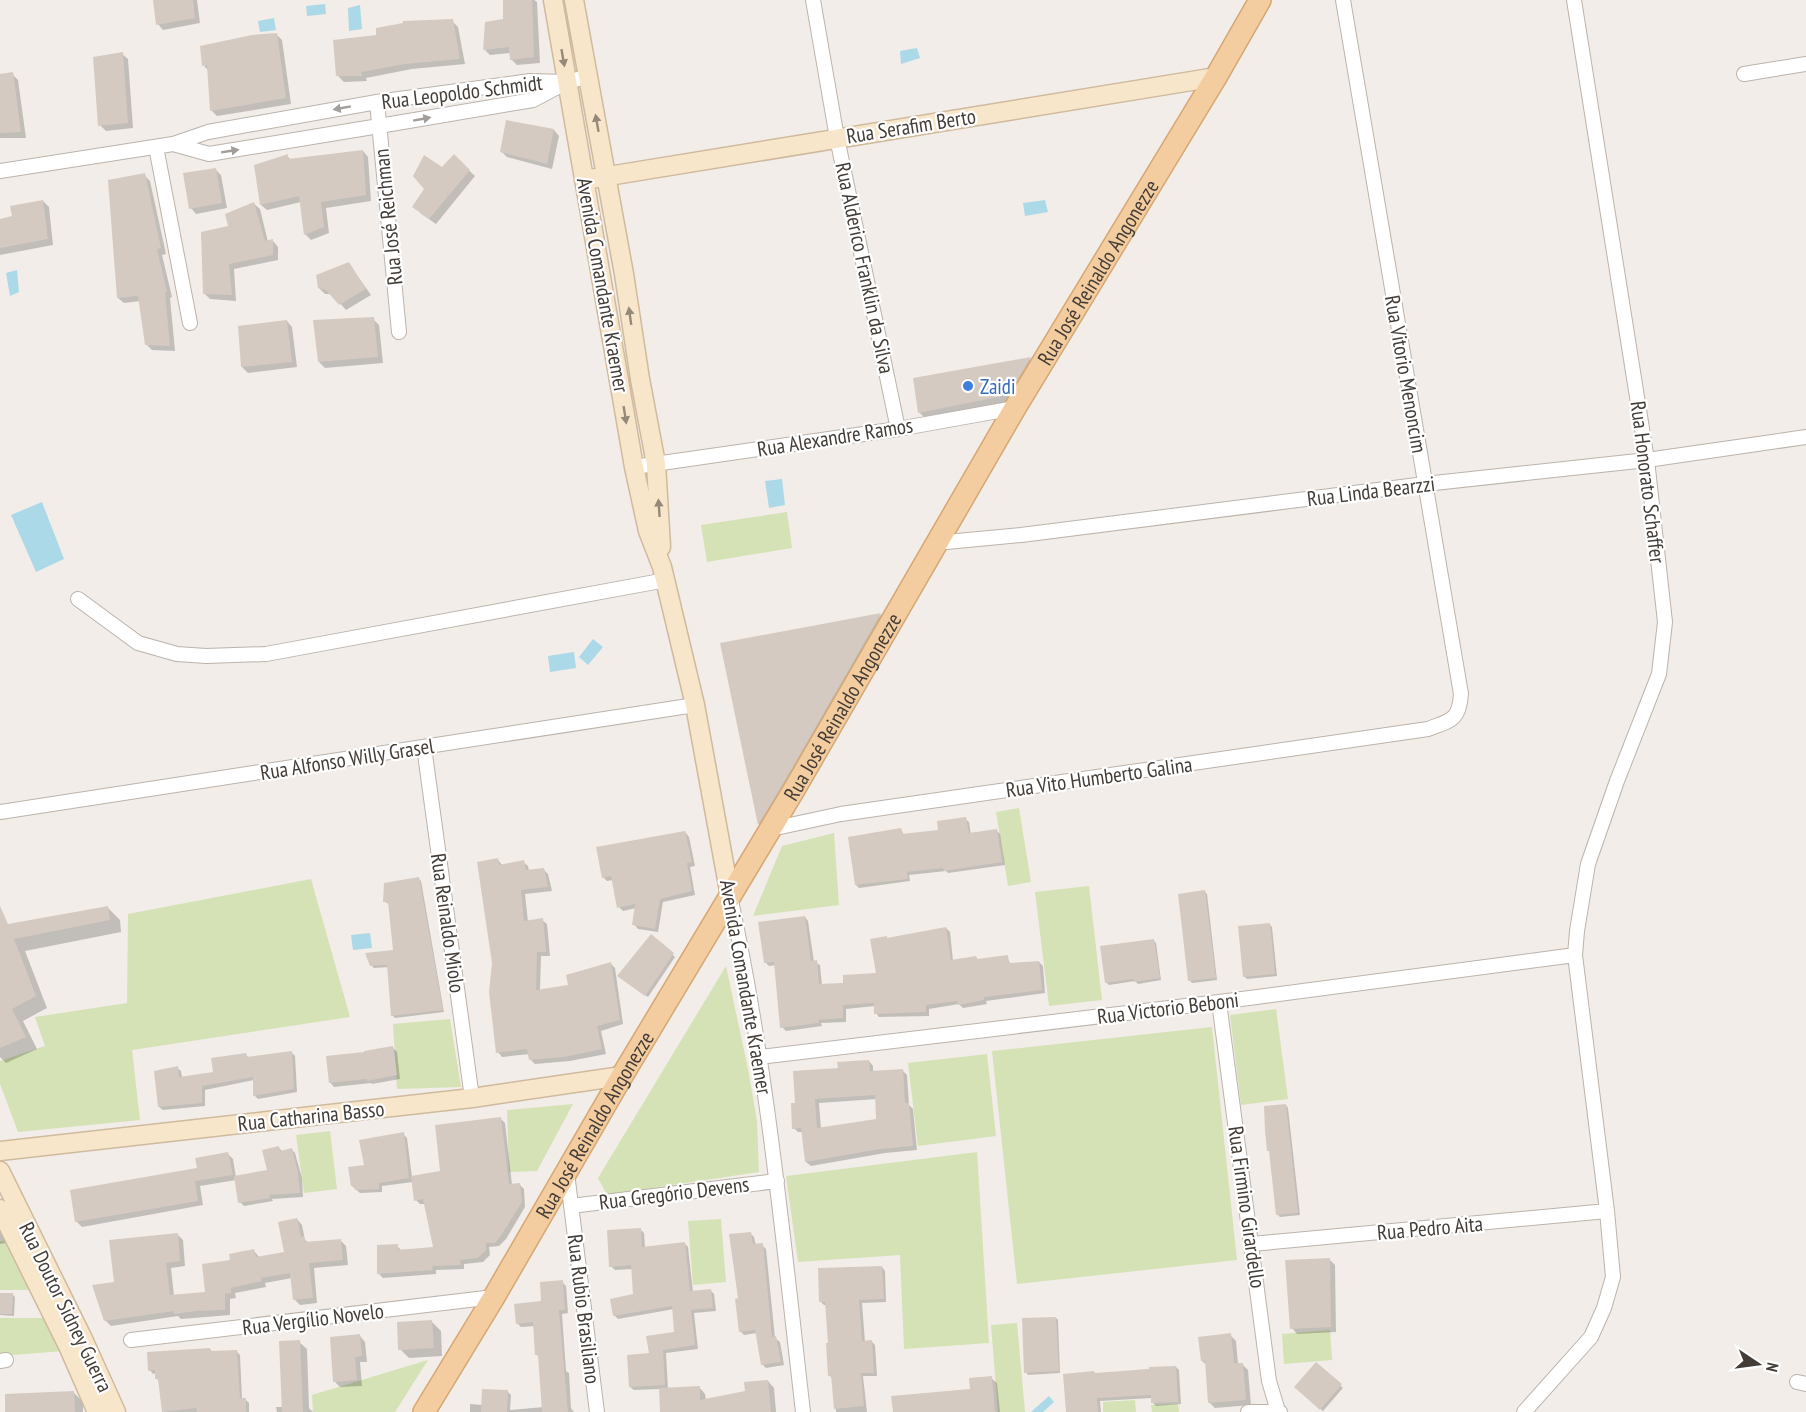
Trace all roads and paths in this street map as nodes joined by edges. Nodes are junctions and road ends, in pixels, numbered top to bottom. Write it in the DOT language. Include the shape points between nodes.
graph roads {
  1 [pos="555,0"];
  2 [pos="574,0"];
  3 [pos="813,0"];
  4 [pos="1260,0"];
  5 [pos="1342,0"];
  6 [pos="1574,0"];
  7 [pos="1806,64"];
  8 [pos="1744,74"];
  9 [pos="589,75"];
  10 [pos="1216,76"];
  11 [pos="567,82"];
  12 [pos="377,102"];
  13 [pos="379,126"];
  14 [pos="837,138"];
  15 [pos="173,144"];
  16 [pos="156,147"];
  17 [pos="0,171"];
  18 [pos="606,176"];
  19 [pos="584,180"];
  20 [pos="624,274"];
  21 [pos="600,278"];
  22 [pos="190,323"];
  23 [pos="399,332"];
  24 [pos="640,379"];
  25 [pos="620,383"];
  26 [pos="1014,408"];
  27 [pos="898,429"];
  28 [pos="1806,436"];
  29 [pos="1647,460"];
  30 [pos="656,464"];
  31 [pos="634,467"];
  32 [pos="1425,484"];
  33 [pos="936,543"];
  34 [pos="664,573"];
  35 [pos="78,599"];
  36 [pos="694,705"];
  37 [pos="1428,729"];
  38 [pos="424,747"];
  39 [pos="0,812"];
  40 [pos="771,829"];
  41 [pos="730,896"];
  42 [pos="1575,955"];
  43 [pos="1219,1002"];
  44 [pos="760,1058"];
  45 [pos="622,1076"];
  46 [pos="472,1098"];
  47 [pos="0,1151"];
  48 [pos="0,1171"];
  49 [pos="567,1173"];
  50 [pos="777,1181"];
  51 [pos="571,1206"];
  52 [pos="0,1209"];
  53 [pos="1607,1211"];
  54 [pos="1252,1244"];
  55 [pos="494,1297"];
  56 [pos="131,1340"];
  57 [pos="1279,1411"];
  58 [pos="97,1412"];
  59 [pos="116,1412"];
  60 [pos="424,1412"];
  61 [pos="597,1412"];
  62 [pos="803,1412"];
  63 [pos="1248,1412"];
  64 [pos="1524,1412"];
  1 -- 11 [label="main road, Avenida Comandante Kraemer, one-way"];
  2 -- 9 [label="main road, Avenida Comandante Kraemer"];
  3 -- 14 [label="street, Rua Alderico Franklin da Silva"];
  4 -- 10 [label="main road, Rua José Reinaldo Angonezze"];
  5 -- 32 [label="street, Rua Vitorio Menoncim"];
  6 -- 29 [label="street, Rua Honorato Schaffer"];
  7 -- 8 [label="street"];
  9 -- 11 [label="street"];
  18 -- 9 [label="main road, Avenida Comandante Kraemer, one-way"];
  10 -- 14 [label="main road, Rua Serafim Berto"];
  10 -- 26 [label="main road, Rua José Reinaldo Angonezze"];
  11 -- 12 [label="street, Rua Leopoldo Schmidt" via="530,81"];
  13 -- 11 [label="street, Rua Leopoldo Schmidt, one-way" via="533,100"];
  11 -- 19 [label="main road, Avenida Comandante Kraemer"];
  12 -- 13 [label="street, Rua José Reichman"];
  12 -- 15 [label="street, Rua Leopoldo Schmidt, one-way" via="208,132"];
  15 -- 13 [label="street, Rua Leopoldo Schmidt, one-way" via="209,154"];
  13 -- 23 [label="street, Rua José Reichman"];
  14 -- 18 [label="main road, Rua Serafim Berto"];
  14 -- 27 [label="street, Rua Alderico Franklin da Silva"];
  15 -- 16 [label="street, Rua Leopoldo Schmidt"];
  16 -- 17 [label="street, Rua Leopoldo Schmidt"];
  16 -- 22 [label="street"];
  18 -- 19 [label="main road, Rua Serafim Berto"];
  18 -- 20 [label="main road, Avenida Comandante Kraemer"];
  19 -- 21 [label="main road, Avenida Comandante Kraemer"];
  20 -- 21 [label="main road"];
  24 -- 20 [label="main road, Avenida Comandante Kraemer, one-way"];
  21 -- 25 [label="main road, Avenida Comandante Kraemer"];
  24 -- 25 [label="main road"];
  24 -- 30 [label="main road, Avenida Comandante Kraemer"];
  25 -- 31 [label="main road, Avenida Comandante Kraemer, one-way"];
  26 -- 27 [label="street, Rua Alexandre Ramos"];
  26 -- 33 [label="main road, Rua José Reinaldo Angonezze"];
  27 -- 30 [label="street, Rua Alexandre Ramos"];
  28 -- 29 [label="street, Rua Linda Bearzzi"];
  29 -- 32 [label="street, Rua Linda Bearzzi"];
  29 -- 42 [label="street, Rua Honorato Schaffer" via="1665,622 1659,674 1588,864"];
  30 -- 31 [label="street, Rua Alexandre Ramos"];
  34 -- 30 [label="main road, Avenida Comandante Kraemer, one-way"];
  31 -- 34 [label="main road, Avenida Comandante Kraemer" via="648,531"];
  32 -- 33 [label="street, Rua Linda Bearzzi"];
  32 -- 37 [label="street, Rua Vitorio Menoncim" via="1461,694 1460,710 1451,720"];
  33 -- 40 [label="main road, Rua José Reinaldo Angonezze"];
  34 -- 35 [label="street" via="266,654 177,654 138,643"];
  34 -- 36 [label="main road, Avenida Comandante Kraemer"];
  36 -- 38 [label="street, Rua Alfonso Willy Grasel"];
  36 -- 41 [label="main road, Avenida Comandante Kraemer"];
  37 -- 40 [label="street, Rua Vito Humberto Galina" via="852,812"];
  38 -- 39 [label="street, Rua Alfonso Willy Grasel"];
  38 -- 46 [label="street, Rua Reinaldo Miolo"];
  40 -- 41 [label="main road, Rua José Reinaldo Angonezze"];
  41 -- 44 [label="street, Avenida Comandante Kraemer"];
  41 -- 45 [label="main road, Rua José Reinaldo Angonezze"];
  42 -- 43 [label="street, Rua Victorio Beboni"];
  42 -- 53 [label="street"];
  43 -- 44 [label="street, Rua Victorio Beboni"];
  43 -- 54 [label="street, Rua Firmino Girardello"];
  44 -- 50 [label="street, Avenida Comandante Kraemer"];
  45 -- 46 [label="main road, Rua Catharina Basso"];
  45 -- 49 [label="main road, Rua José Reinaldo Angonezze"];
  46 -- 47 [label="main road, Rua Catharina Basso"];
  48 -- 59 [label="main road, Rua Doutor Sidney Guerra"];
  49 -- 51 [label="street, Rua Rubio Brasiliano"];
  49 -- 55 [label="main road, Rua José Reinaldo Angonezze"];
  50 -- 51 [label="street, Rua Gregório Devens"];
  50 -- 62 [label="street, Avenida Comandante Kraemer"];
  51 -- 61 [label="street, Rua Rubio Brasiliano"];
  52 -- 58 [label="main road, Rua Doutor Sidney Guerra"];
  53 -- 54 [label="street, Rua Pedro Aita"];
  53 -- 64 [label="street" via="1613,1277 1604,1308 1591,1337"];
  54 -- 57 [label="street, Rua Firmino Girardello" via="1269,1381"];
  55 -- 56 [label="street, Rua Vergílio Novelo"];
  55 -- 60 [label="main road, Rua José Reinaldo Angonezze"];
  57 -- 63 [label="street"];
}
